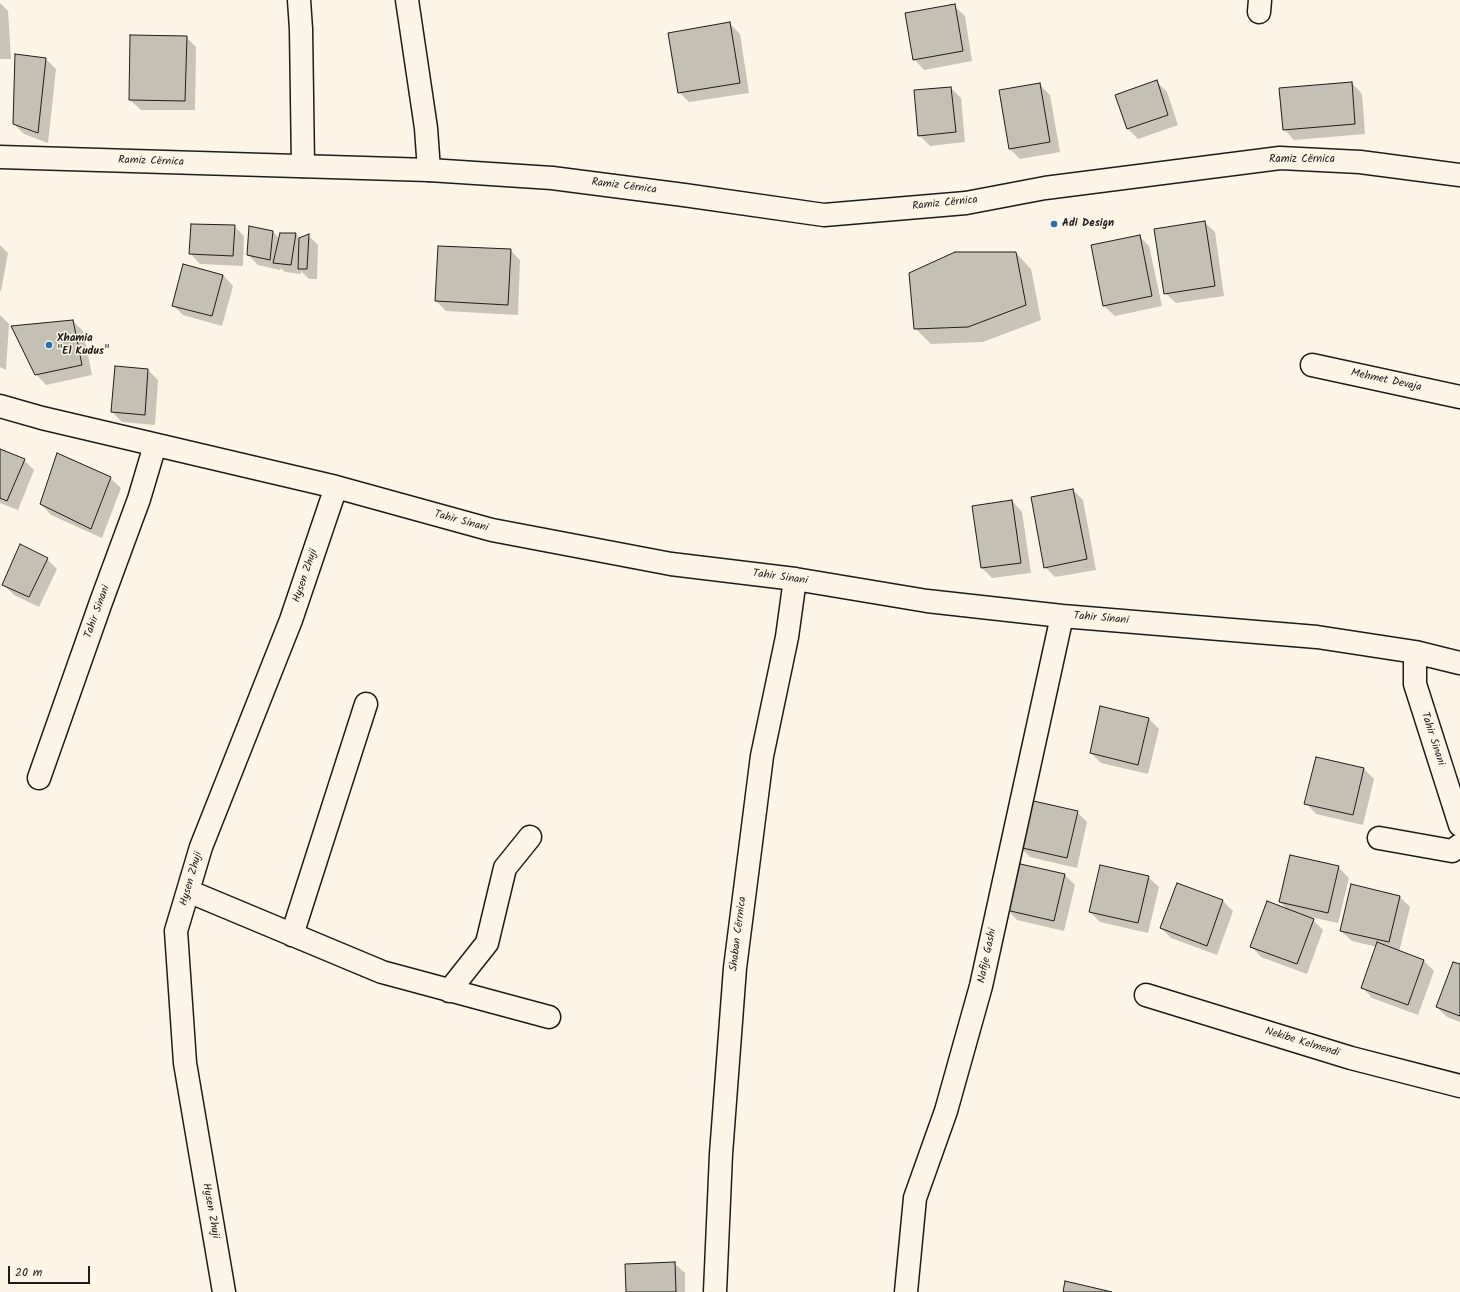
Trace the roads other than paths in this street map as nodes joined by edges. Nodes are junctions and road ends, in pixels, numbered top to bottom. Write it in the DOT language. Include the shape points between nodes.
graph roads {
  1 [pos="299,0"];
  2 [pos="407,0"];
  3 [pos="0,157"];
  4 [pos="303,166"];
  5 [pos="429,170"];
  6 [pos="1460,175"];
  7 [pos="1312,365"];
  8 [pos="1460,397"];
  9 [pos="0,406"];
  10 [pos="155,445"];
  11 [pos="336,487"];
  12 [pos="795,579"];
  13 [pos="1062,616"];
  14 [pos="1416,652"];
  15 [pos="1460,663"];
  16 [pos="366,704"];
  17 [pos="39,778"];
  18 [pos="1460,825"];
  19 [pos="530,837"];
  20 [pos="1379,838"];
  21 [pos="1460,845"];
  22 [pos="188,892"];
  23 [pos="292,935"];
  24 [pos="449,991"];
  25 [pos="1146,995"];
  26 [pos="549,1017"];
  27 [pos="1460,1086"];
  28 [pos="224,1292"];
  29 [pos="715,1292"];
  30 [pos="906,1292"];
  1 -- 4 [label="street"];
  2 -- 5 [label="street" via="426,128"];
  3 -- 4 [label="street, Ramiz Cërnica"];
  4 -- 5 [label="street, Ramiz Cërnica"];
  5 -- 6 [label="street, Ramiz Cërnica" via="552,178 824,215 966,203 1045,188 1280,158 1360,162"];
  7 -- 8 [label="street, Mehmet Devaja"];
  9 -- 10 [label="street, Tahir Sinani"];
  10 -- 11 [label="street, Tahir Sinani"];
  10 -- 17 [label="street, Tahir Sinani" via="139,499"];
  11 -- 12 [label="street, Tahir Sinani" via="492,530 671,564"];
  11 -- 22 [label="street, Hysen Zhuji" via="291,620 201,847"];
  12 -- 13 [label="street, Tahir Sinani" via="927,601"];
  12 -- 29 [label="street, Shaban Cërrnica" via="787,637 762,756 735,968 721,1154"];
  13 -- 14 [label="street, Tahir Sinani" via="1317,637"];
  13 -- 30 [label="street, Nafije Gashi" via="981,986 946,1111 915,1198"];
  14 -- 15 [label="street, Tahir Sinani"];
  14 -- 18 [label="street, Tahir Sinani" via="1415,684"];
  16 -- 23 [label="street"];
  19 -- 24 [label="street" via="505,868 487,943"];
  20 -- 21 [label="street" via="1452,851"];
  22 -- 23 [label="street"];
  22 -- 28 [label="street, Hysen Zhuji" via="176,931 185,1063"];
  23 -- 24 [label="street" via="382,972"];
  24 -- 26 [label="street"];
  25 -- 27 [label="street, Nekibe Kelmendi" via="1351,1058"];
}
